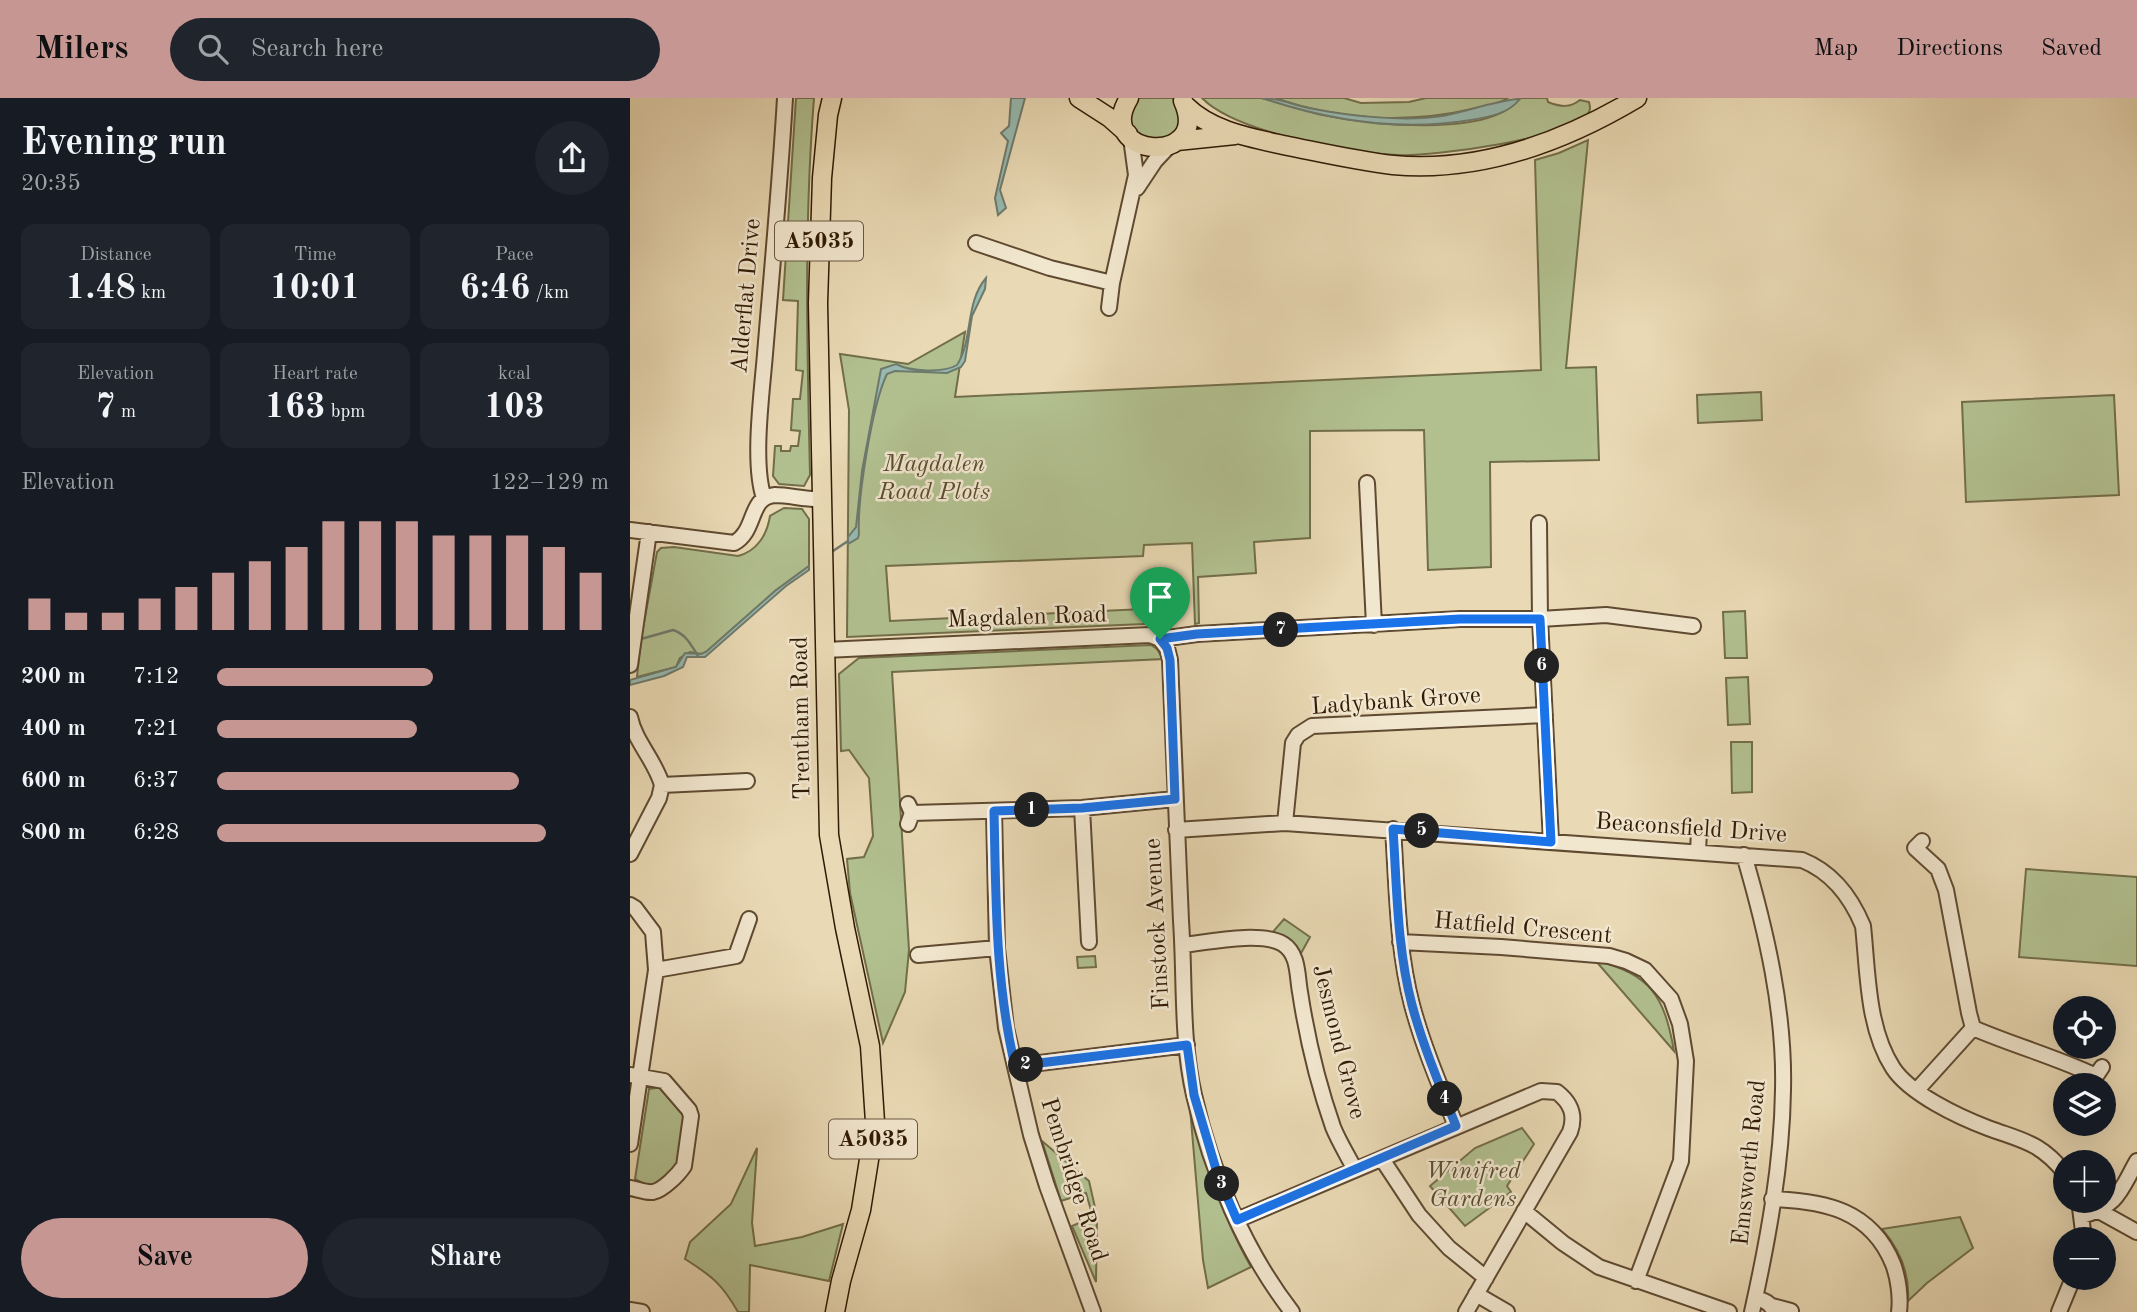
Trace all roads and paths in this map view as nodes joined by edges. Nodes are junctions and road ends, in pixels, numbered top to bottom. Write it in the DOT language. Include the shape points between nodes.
graph roads {
  1 [pos="785,98"];
  2 [pos="1079,98"];
  3 [pos="1129,98"];
  4 [pos="1637,98"];
  5 [pos="1183,100"];
  6 [pos="829,104"];
  7 [pos="1238,135"];
  8 [pos="1130,136"];
  9 [pos="1173,143"];
  10 [pos="1133,195"];
  11 [pos="976,243"];
  12 [pos="1112,283"];
  13 [pos="1109,308"];
  14 [pos="1367,483"];
  15 [pos="765,498"];
  16 [pos="821,499"];
  17 [pos="1537,523"];
  18 [pos="630,530"];
  19 [pos="649,533"];
  20 [pos="1540,619"];
  21 [pos="1374,625"];
  22 [pos="1693,625"];
  23 [pos="1160,639"];
  24 [pos="825,650"];
  25 [pos="630,665"];
  26 [pos="1545,715"];
  27 [pos="630,717"];
  28 [pos="747,781"];
  29 [pos="662,785"];
  30 [pos="1175,799"];
  31 [pos="1082,808"];
  32 [pos="994,811"];
  33 [pos="909,814"];
  34 [pos="1285,823"];
  35 [pos="1393,829"];
  36 [pos="1176,830"];
  37 [pos="1699,832"];
  38 [pos="1922,841"];
  39 [pos="1551,842"];
  40 [pos="1698,851"];
  41 [pos="630,854"];
  42 [pos="1744,855"];
  43 [pos="630,905"];
  44 [pos="749,919"];
  45 [pos="1400,942"];
  46 [pos="1183,945"];
  47 [pos="1089,946"];
  48 [pos="997,948"];
  49 [pos="915,955"];
  50 [pos="656,970"];
  51 [pos="1973,1028"];
  52 [pos="1187,1045"];
  53 [pos="1015,1066"];
  54 [pos="2102,1068"];
  55 [pos="635,1076"];
  56 [pos="1917,1090"];
  57 [pos="1456,1126"];
  58 [pos="630,1144"];
  59 [pos="1382,1159"];
  60 [pos="2053,1160"];
  61 [pos="2137,1161"];
  62 [pos="1355,1170"];
  63 [pos="630,1188"];
  64 [pos="2116,1197"];
  65 [pos="1772,1199"];
  66 [pos="1524,1211"];
  67 [pos="2081,1213"];
  68 [pos="2092,1213"];
  69 [pos="2103,1213"];
  70 [pos="2082,1216"];
  71 [pos="1237,1220"];
  72 [pos="2083,1227"];
  73 [pos="2137,1232"];
  74 [pos="1486,1279"];
  75 [pos="1636,1281"];
  76 [pos="2068,1290"];
  77 [pos="1476,1294"];
  78 [pos="1754,1305"];
  79 [pos="1773,1309"];
  80 [pos="630,1310"];
  81 [pos="1791,1311"];
  82 [pos="642,1312"];
  83 [pos="835,1312"];
  84 [pos="1093,1312"];
  85 [pos="1292,1312"];
  86 [pos="1466,1312"];
  87 [pos="1507,1312"];
  88 [pos="1730,1312"];
  89 [pos="1899,1312"];
  90 [pos="2059,1312"];
  1 -- 15 [label="street, Alderflat Drive" via="758,471"];
  2 -- 8 [label="main road"];
  3 -- 8 [label="main road" via="1123,117"];
  4 -- 7 [label="main road" via="1546,144 1465,162 1395,165"];
  5 -- 7 [label="main road" via="1203,119"];
  5 -- 9 [label="main road" via="1186,126"];
  6 -- 16 [label="main road, Trentham Road / A5035" via="820,211"];
  7 -- 9 [label="main road"];
  8 -- 9 [label="main road" via="1152,149"];
  8 -- 10 [label="street" via="1136,175"];
  9 -- 10 [label="street"];
  10 -- 12 [label="street"];
  11 -- 12 [label="street"];
  12 -- 13 [label="street"];
  14 -- 21 [label="street"];
  15 -- 16 [label="street"];
  15 -- 19 [label="street" via="746,533 734,543"];
  16 -- 24 [label="main road, Trentham Road / A5035"];
  17 -- 20 [label="street"];
  18 -- 19 [label="street"];
  19 -- 25 [label="street"];
  20 -- 21 [label="street, Magdalen Road"];
  20 -- 22 [label="street, Magdalen Road" via="1606,615"];
  20 -- 26 [label="street"];
  21 -- 23 [label="street, Magdalen Road"];
  23 -- 24 [label="street, Magdalen Road" via="1150,635"];
  23 -- 30 [label="street, Finstock Avenue" via="1170,660"];
  24 -- 83 [label="main road, Trentham Road / A5035" via="829,835 870,1046 875,1122 861,1210"];
  26 -- 34 [label="street, Ladybank Grove" via="1312,726 1293,743"];
  26 -- 39 [label="street"];
  27 -- 29 [label="street"];
  28 -- 29 [label="street"];
  29 -- 41 [label="street"];
  30 -- 31 [label="street"];
  30 -- 36 [label="street, Finstock Avenue"];
  31 -- 32 [label="street"];
  31 -- 47 [label="street"];
  32 -- 33 [label="street"];
  32 -- 48 [label="street, Pembridge Road"];
  34 -- 35 [label="street, Beaconsfield Drive"];
  34 -- 36 [label="street, Beaconsfield Drive"];
  35 -- 39 [label="street, Beaconsfield Drive"];
  35 -- 45 [label="street"];
  36 -- 46 [label="street, Finstock Avenue"];
  37 -- 40 [label="street"];
  38 -- 51 [label="street" via="1915,848 1938,869 1947,890"];
  39 -- 40 [label="street, Beaconsfield Drive"];
  40 -- 42 [label="street, Beaconsfield Drive"];
  42 -- 56 [label="street, Beaconsfield Drive" via="1802,860 1824,872 1850,900 1863,926 1880,1040 1895,1071"];
  42 -- 65 [label="street, Emsworth Road" via="1776,990 1782,1046 1783,1090"];
  43 -- 50 [label="street" via="653,932"];
  44 -- 50 [label="street" via="736,956"];
  45 -- 57 [label="street" via="1412,1004"];
  45 -- 75 [label="street, Hatfield Crescent" via="1609,956 1645,970 1671,999 1681,1024 1686,1061 1681,1161"];
  46 -- 52 [label="street, Finstock Avenue"];
  46 -- 62 [label="street, Jesmond Grove" via="1259,938 1278,942 1294,955 1320,1086 1334,1129"];
  48 -- 49 [label="street"];
  48 -- 53 [label="street, Pembridge Road"];
  50 -- 55 [label="street"];
  51 -- 54 [label="street" via="2096,1076"];
  51 -- 56 [label="street"];
  52 -- 53 [label="street"];
  52 -- 71 [label="street, Finstock Avenue" via="1194,1095 1218,1176"];
  53 -- 84 [label="street, Pembridge Road" via="1047,1186"];
  55 -- 58 [label="street"];
  55 -- 63 [label="street" via="664,1081 691,1116 680,1172 651,1193"];
  56 -- 60 [label="street, Beaconsfield Drive" via="1961,1116 2034,1144"];
  57 -- 59 [label="street"];
  57 -- 66 [label="street" via="1541,1091 1563,1097 1572,1110 1573,1123"];
  59 -- 62 [label="street"];
  59 -- 74 [label="street" via="1419,1215"];
  61 -- 64 [label="street"];
  62 -- 71 [label="street"];
  65 -- 78 [label="street, Emsworth Road"];
  65 -- 89 [label="street" via="1838,1209 1869,1227 1896,1272"];
  66 -- 74 [label="street"];
  66 -- 75 [label="street" via="1600,1267"];
  67 -- 70 [label="street"];
  68 -- 70 [label="street"];
  69 -- 73 [label="street"];
  70 -- 72 [label="street"];
  71 -- 85 [label="street, Finstock Avenue"];
  74 -- 77 [label="street"];
  75 -- 88 [label="street"];
  76 -- 90 [label="street"];
  77 -- 86 [label="street"];
  77 -- 87 [label="street"];
  78 -- 79 [label="street" via="1765,1301"];
  79 -- 81 [label="street"];
  80 -- 82 [label="street"];
}
